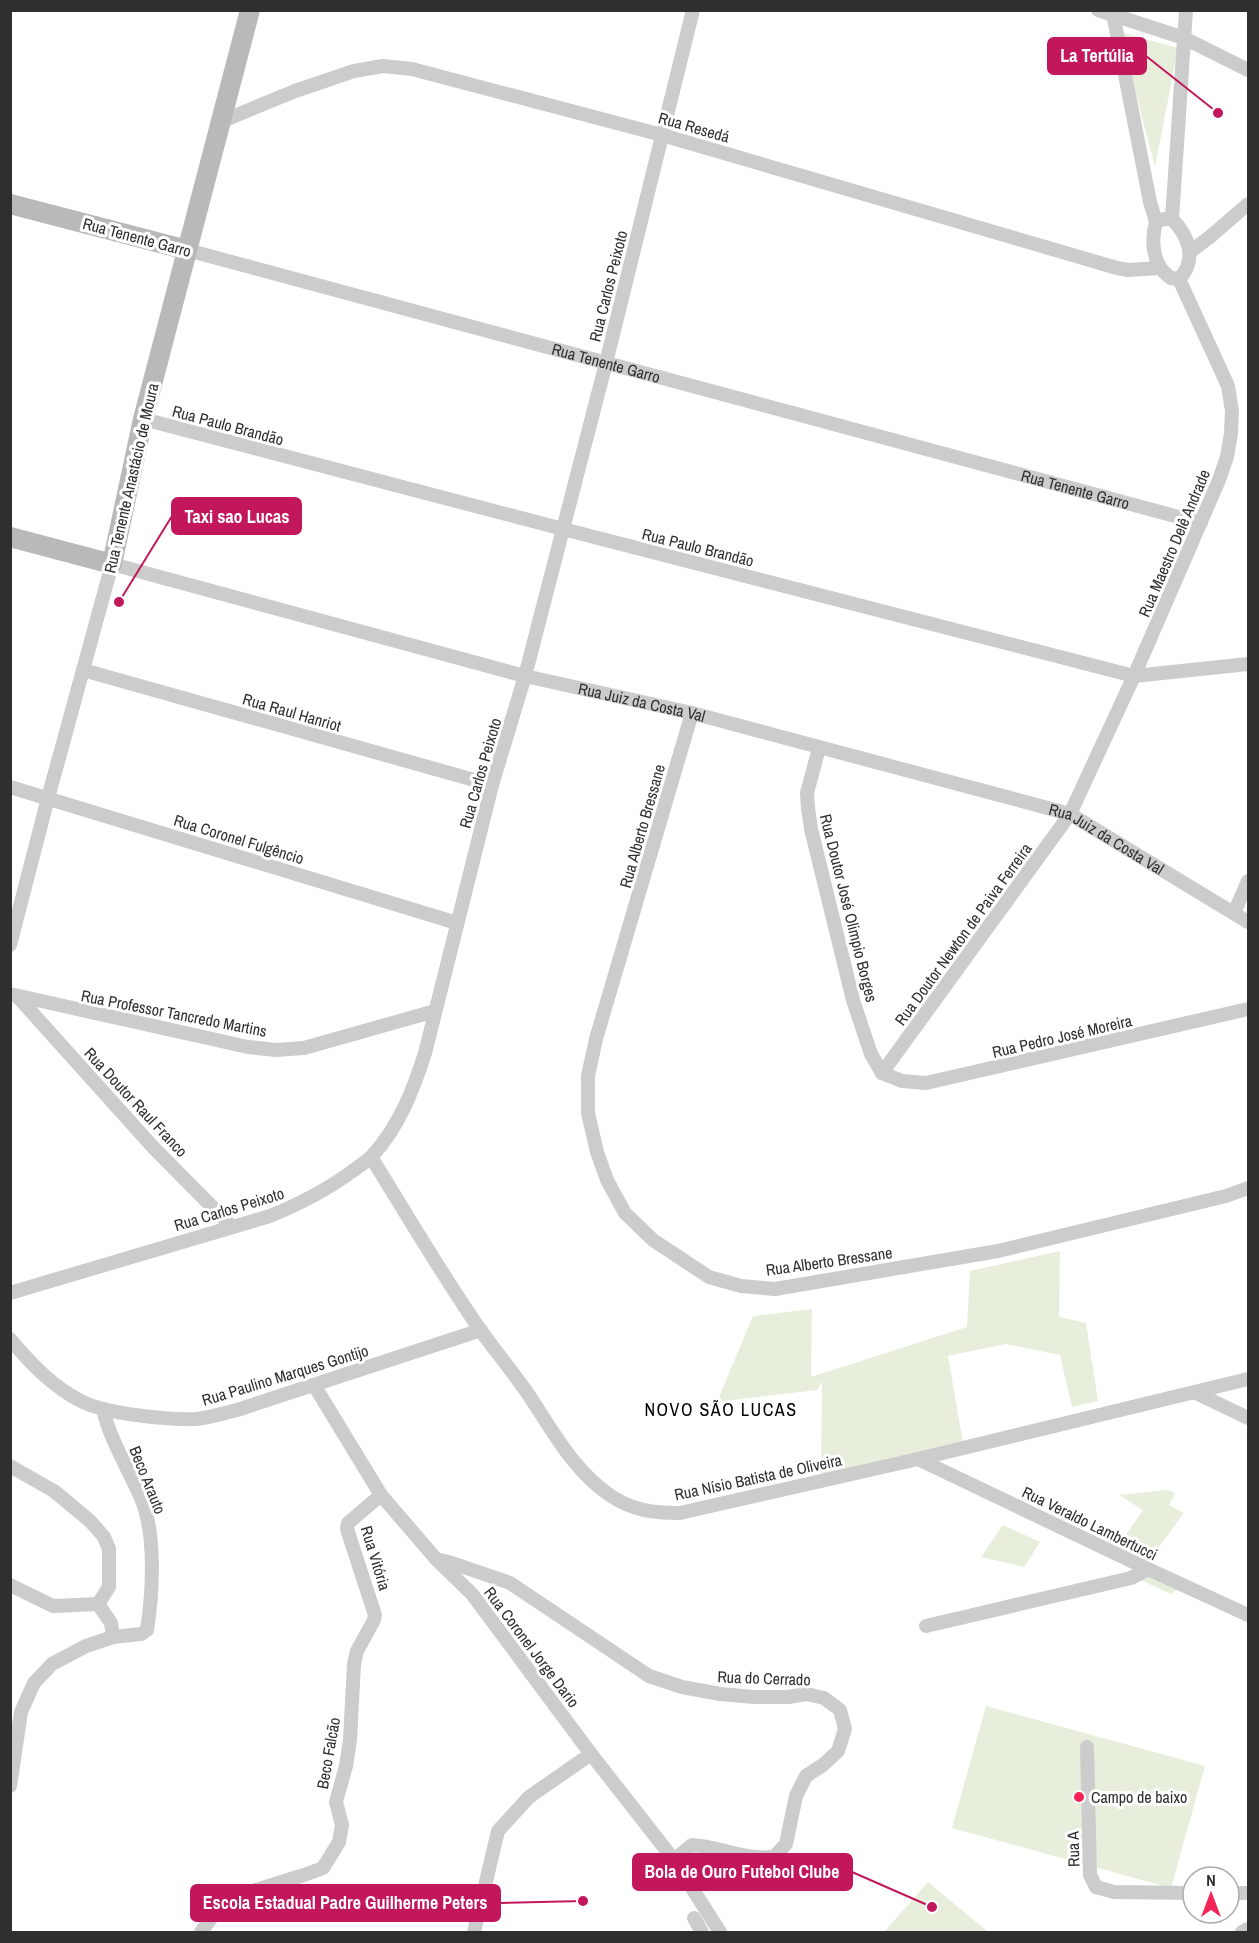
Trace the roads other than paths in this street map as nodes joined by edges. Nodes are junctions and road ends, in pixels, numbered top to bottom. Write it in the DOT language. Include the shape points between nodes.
graph roads {
  1 [pos="250,10"];
  2 [pos="693,10"];
  3 [pos="1098,10"];
  4 [pos="1186,10"];
  5 [pos="1113,15"];
  6 [pos="1184,38"];
  7 [pos="1248,70"];
  8 [pos="220,122"];
  9 [pos="662,135"];
  10 [pos="10,204"];
  11 [pos="1248,204"];
  12 [pos="1172,219"];
  13 [pos="1156,222"];
  14 [pos="187,250"];
  15 [pos="1190,252"];
  16 [pos="1160,268"];
  17 [pos="1179,279"];
  18 [pos="606,363"];
  19 [pos="142,419"];
  20 [pos="1202,523"];
  21 [pos="563,530"];
  22 [pos="10,537"];
  23 [pos="112,564"];
  24 [pos="1248,664"];
  25 [pos="83,670"];
  26 [pos="525,676"];
  27 [pos="1134,676"];
  28 [pos="692,713"];
  29 [pos="819,747"];
  30 [pos="492,785"];
  31 [pos="10,788"];
  32 [pos="48,798"];
  33 [pos="1070,814"];
  34 [pos="1248,881"];
  35 [pos="1234,913"];
  36 [pos="1248,922"];
  37 [pos="457,923"];
  38 [pos="10,945"];
  39 [pos="14,996"];
  40 [pos="1248,1009"];
  41 [pos="435,1011"];
  42 [pos="882,1073"];
  43 [pos="371,1157"];
  44 [pos="1248,1188"];
  45 [pos="232,1227"];
  46 [pos="10,1293"];
  47 [pos="481,1330"];
  48 [pos="10,1339"];
  49 [pos="1248,1379"];
  50 [pos="314,1385"];
  51 [pos="1196,1393"];
  52 [pos="103,1409"];
  53 [pos="1248,1418"];
  54 [pos="918,1459"];
  55 [pos="10,1466"];
  56 [pos="381,1495"];
  57 [pos="436,1559"];
  58 [pos="1148,1569"];
  59 [pos="10,1585"];
  60 [pos="98,1604"];
  61 [pos="374,1609"];
  62 [pos="1248,1615"];
  63 [pos="926,1626"];
  64 [pos="113,1637"];
  65 [pos="1087,1748"];
  66 [pos="591,1754"];
  67 [pos="10,1785"];
  68 [pos="674,1860"];
  69 [pos="1181,1893"];
  70 [pos="694,1918"];
  71 [pos="1248,1929"];
  72 [pos="201,1932"];
  73 [pos="474,1932"];
  74 [pos="702,1932"];
  75 [pos="720,1932"];
  76 [pos="1242,1932"];
  1 -- 8 [label="street, Rua Tenente Anastácio de Moura"];
  2 -- 9 [label="street, Rua Carlos Peixoto"];
  3 -- 5 [label="street"];
  4 -- 6 [label="street"];
  5 -- 6 [label="street"];
  5 -- 13 [label="street"];
  6 -- 7 [label="street"];
  6 -- 12 [label="street"];
  8 -- 9 [label="street, Rua Resedá" via="295,91 354,71 383,66 412,69"];
  8 -- 14 [label="street, Rua Tenente Anastácio de Moura"];
  9 -- 16 [label="street, Rua Resedá" via="1116,268"];
  9 -- 18 [label="street, Rua Carlos Peixoto"];
  10 -- 14 [label="street, Rua Tenente Garro"];
  11 -- 15 [label="street"];
  12 -- 13 [label="street"];
  12 -- 15 [label="street" via="1187,238"];
  13 -- 16 [label="street" via="1153,241"];
  14 -- 18 [label="street, Rua Tenente Garro"];
  14 -- 19 [label="street, Rua Tenente Anastácio de Moura"];
  15 -- 17 [label="street" via="1185,273"];
  16 -- 17 [label="street" via="1171,278"];
  17 -- 20 [label="street, Rua Maestro Delê Andrade" via="1228,386 1232,411 1227,458"];
  18 -- 20 [label="street, Rua Tenente Garro"];
  18 -- 21 [label="street, Rua Carlos Peixoto"];
  19 -- 21 [label="street, Rua Paulo Brandão"];
  19 -- 23 [label="street, Rua Tenente Anastácio de Moura"];
  20 -- 27 [label="street, Rua Maestro Delê Andrade"];
  21 -- 26 [label="street, Rua Carlos Peixoto"];
  21 -- 27 [label="street, Rua Paulo Brandão"];
  22 -- 23 [label="street, Rua Juiz da Costa Val"];
  23 -- 25 [label="street, Rua Tenente Anastácio de Moura"];
  23 -- 26 [label="street, Rua Juiz da Costa Val"];
  24 -- 27 [label="street, Rua Paulo Brandão"];
  25 -- 30 [label="street, Rua Raul Hanriot"];
  25 -- 32 [label="street, Rua Tenente Anastácio de Moura"];
  26 -- 28 [label="street, Rua Juiz da Costa Val"];
  26 -- 30 [label="street, Rua Carlos Peixoto"];
  27 -- 33 [label="street, Rua Maestro Delê Andrade"];
  28 -- 29 [label="street, Rua Juiz da Costa Val"];
  28 -- 44 [label="street, Rua Alberto Bressane" via="588,1076 588,1113 608,1180 625,1213 653,1240 709,1277 741,1286 775,1288 998,1251"];
  29 -- 33 [label="street, Rua Juiz da Costa Val"];
  29 -- 42 [label="street, Rua Doutor José Olimpio Borges" via="807,793 811,829 853,1000 871,1054"];
  30 -- 37 [label="street, Rua Carlos Peixoto"];
  31 -- 32 [label="street, Rua Coronel Fulgêncio"];
  32 -- 37 [label="street, Rua Coronel Fulgêncio"];
  32 -- 38 [label="street, Rua Tenente Anastácio de Moura"];
  33 -- 35 [label="street, Rua Juiz da Costa Val"];
  33 -- 42 [label="street, Rua Doutor Newton de Paiva Ferreira"];
  34 -- 35 [label="street"];
  35 -- 36 [label="street, Rua Juiz da Costa Val"];
  37 -- 41 [label="street, Rua Carlos Peixoto"];
  39 -- 41 [label="street, Rua Professor Tancredo Martins" via="276,1050 304,1048"];
  39 -- 45 [label="street, Rua Doutor Raul Franco"];
  40 -- 42 [label="street, Rua Pedro José Moreira" via="926,1083 902,1082"];
  41 -- 43 [label="street, Rua Carlos Peixoto" via="413,1090 394,1126"];
  43 -- 45 [label="street, Rua Carlos Peixoto" via="307,1201"];
  43 -- 47 [label="street, Rua Nísio Batista de Oliveira"];
  45 -- 46 [label="street, Rua Carlos Peixoto"];
  47 -- 50 [label="street, Rua Paulino Marques Gontijo"];
  47 -- 54 [label="street, Rua Nísio Batista de Oliveira" via="573,1461 609,1495 629,1506 653,1513 680,1513"];
  48 -- 52 [label="street, Rua Paulino Marques Gontijo" via="50,1381 82,1402"];
  49 -- 51 [label="street, Rua Nísio Batista de Oliveira"];
  50 -- 52 [label="street, Rua Paulino Marques Gontijo" via="198,1419"];
  50 -- 56 [label="street, Rua Coronel Jorge Dario"];
  51 -- 53 [label="street"];
  51 -- 54 [label="street, Rua Nísio Batista de Oliveira"];
  52 -- 64 [label="street, Beco Arauto" via="106,1424 142,1500 151,1534 147,1630"];
  54 -- 58 [label="street, Rua Veraldo Lambertucci"];
  55 -- 60 [label="street" via="60,1496 104,1537 109,1549 109,1587"];
  56 -- 57 [label="street, Rua Coronel Jorge Dario"];
  56 -- 61 [label="street, Rua Vitória" via="348,1522 347,1529"];
  57 -- 66 [label="street, Rua Coronel Jorge Dario" via="472,1594"];
  57 -- 68 [label="street, Rua do Cerrado" via="510,1583 649,1676 720,1694 807,1694 824,1698 840,1710 845,1729 838,1751 806,1776 796,1796 786,1844 774,1857 741,1856 692,1845"];
  58 -- 62 [label="street, Rua Veraldo Lambertucci"];
  58 -- 63 [label="street" via="1131,1578"];
  59 -- 60 [label="street" via="53,1606"];
  60 -- 64 [label="street" via="111,1623"];
  61 -- 72 [label="street, Beco Falcão" via="374,1620 354,1664 350,1740 336,1802 342,1826 339,1842 322,1868 220,1906"];
  64 -- 67 [label="street" via="52,1664 34,1683 21,1712"];
  65 -- 69 [label="street, Rua A" via="1089,1875 1096,1887 1114,1892"];
  66 -- 68 [label="street, Rua Coronel Jorge Dario"];
  66 -- 73 [label="street" via="529,1797 498,1831"];
  68 -- 75 [label="street, Rua Coronel Jorge Dario"];
  70 -- 74 [label="street"];
  71 -- 76 [label="street"];
}
